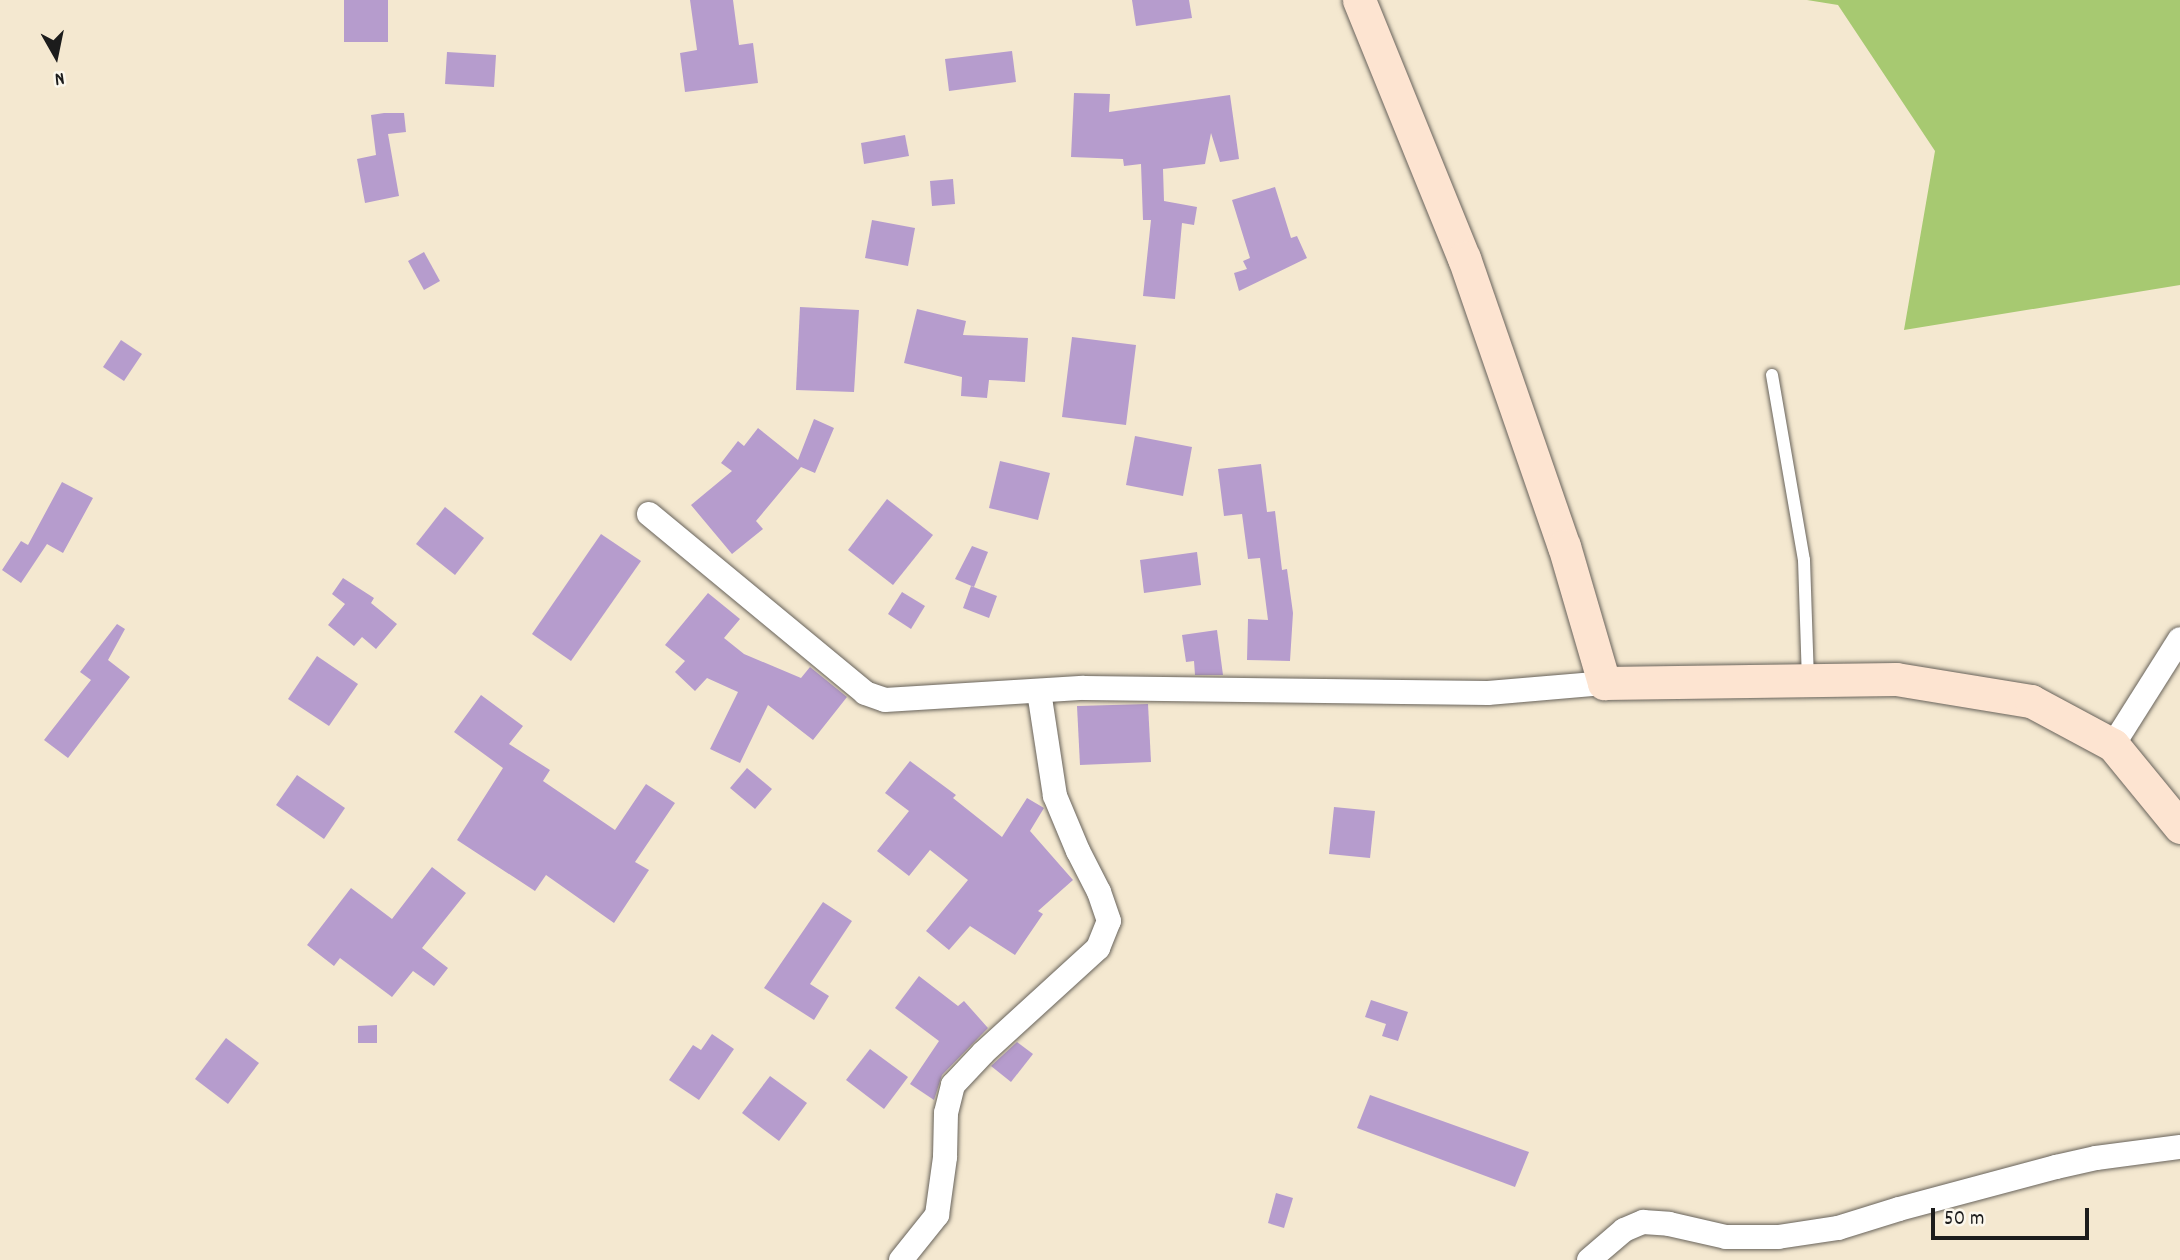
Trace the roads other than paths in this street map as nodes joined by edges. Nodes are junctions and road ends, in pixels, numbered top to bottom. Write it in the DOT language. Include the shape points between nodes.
graph roads {
  1 [pos="1359,0"];
  2 [pos="1772,375"];
  3 [pos="649,514"];
  4 [pos="2180,639"];
  5 [pos="1808,680"];
  6 [pos="1604,683"];
  7 [pos="1039,691"];
  8 [pos="2113,745"];
  9 [pos="2180,828"];
  10 [pos="2180,1147"];
  11 [pos="901,1260"];
  12 [pos="1589,1260"];
  1 -- 6 [label="street" via="1464,258 1564,546"];
  2 -- 5 [label="lane" via="1804,560"];
  3 -- 7 [label="street" via="865,693 885,700 920,700"];
  4 -- 8 [label="street"];
  5 -- 6 [label="street"];
  5 -- 8 [label="street" via="1896,679 2031,701"];
  6 -- 7 [label="street" via="1488,693"];
  7 -- 11 [label="street" via="1055,796 1109,921 1098,948 953,1085 946,1113 937,1215"];
  8 -- 9 [label="street"];
  10 -- 12 [label="street" via="2096,1158 1838,1228 1778,1237 1726,1237 1643,1222 1624,1230"];
}
